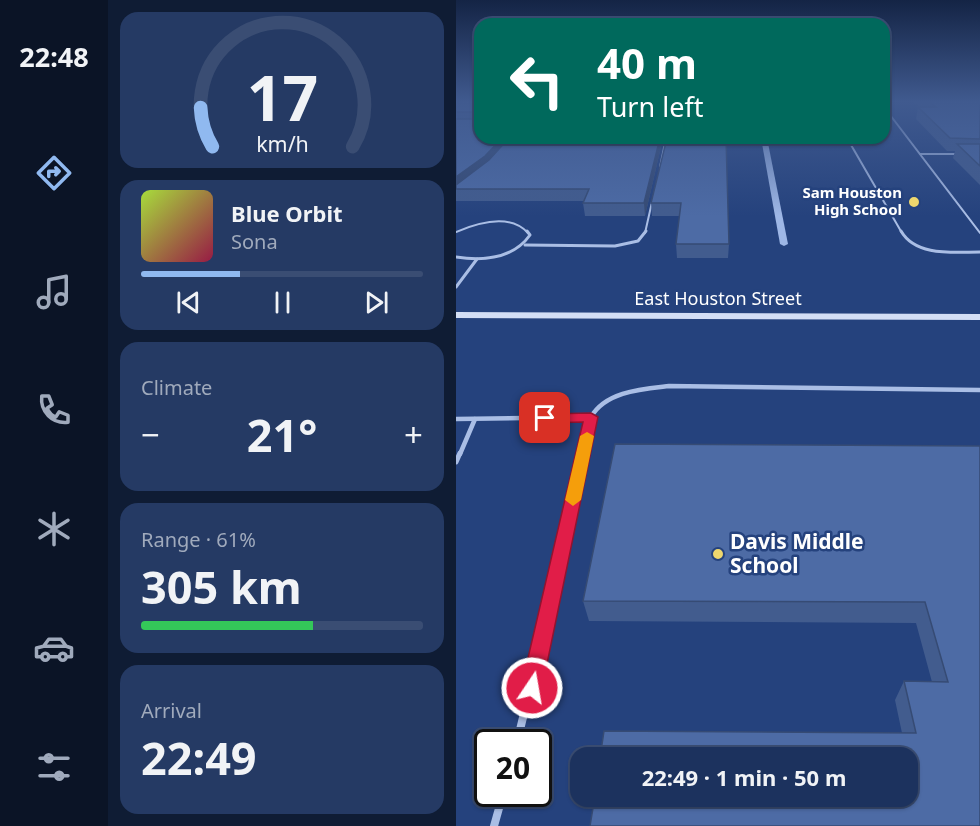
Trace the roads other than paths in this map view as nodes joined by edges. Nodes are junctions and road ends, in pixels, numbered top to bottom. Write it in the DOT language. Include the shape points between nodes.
graph roads {
  1 [pos="909,140"];
  2 [pos="665,144"];
  3 [pos="851,144"];
  4 [pos="920,154"];
  5 [pos="962,155"];
  6 [pos="659,173"];
  7 [pos="654,196"];
  8 [pos="456,232"];
  9 [pos="980,232"];
  10 [pos="525,245"];
  11 [pos="980,252"];
  12 [pos="456,257"];
  13 [pos="477,259"];
  14 [pos="456,287"];
  15 [pos="456,315"];
  16 [pos="980,317"];
  17 [pos="980,390"];
  18 [pos="591,417"];
  19 [pos="456,419"];
  20 [pos="475,419"];
  21 [pos="456,462"];
  22 [pos="521,729"];
  23 [pos="499,807"];
  24 [pos="494,826"];
  1 -- 4 [label="lane"];
  2 -- 6 [label="lane"];
  3 -- 11 [label="lane" via="907,242 930,251"];
  4 -- 5 [label="lane"];
  4 -- 9 [label="lane"];
  7 -- 10 [label="lane" via="646,231 638,241 615,246"];
  8 -- 10 [label="lane" via="493,223 519,225 530,235"];
  10 -- 13 [label="lane"];
  12 -- 13 [label="lane"];
  13 -- 14 [label="lane"];
  15 -- 16 [label="main road, East Houston Street"];
  17 -- 18 [label="lane" via="669,386 627,390 607,400"];
  18 -- 20 [label="lane"];
  18 -- 22 [label="lane"];
  19 -- 20 [label="lane"];
  20 -- 21 [label="lane"];
  23 -- 24 [label="lane"];
}
